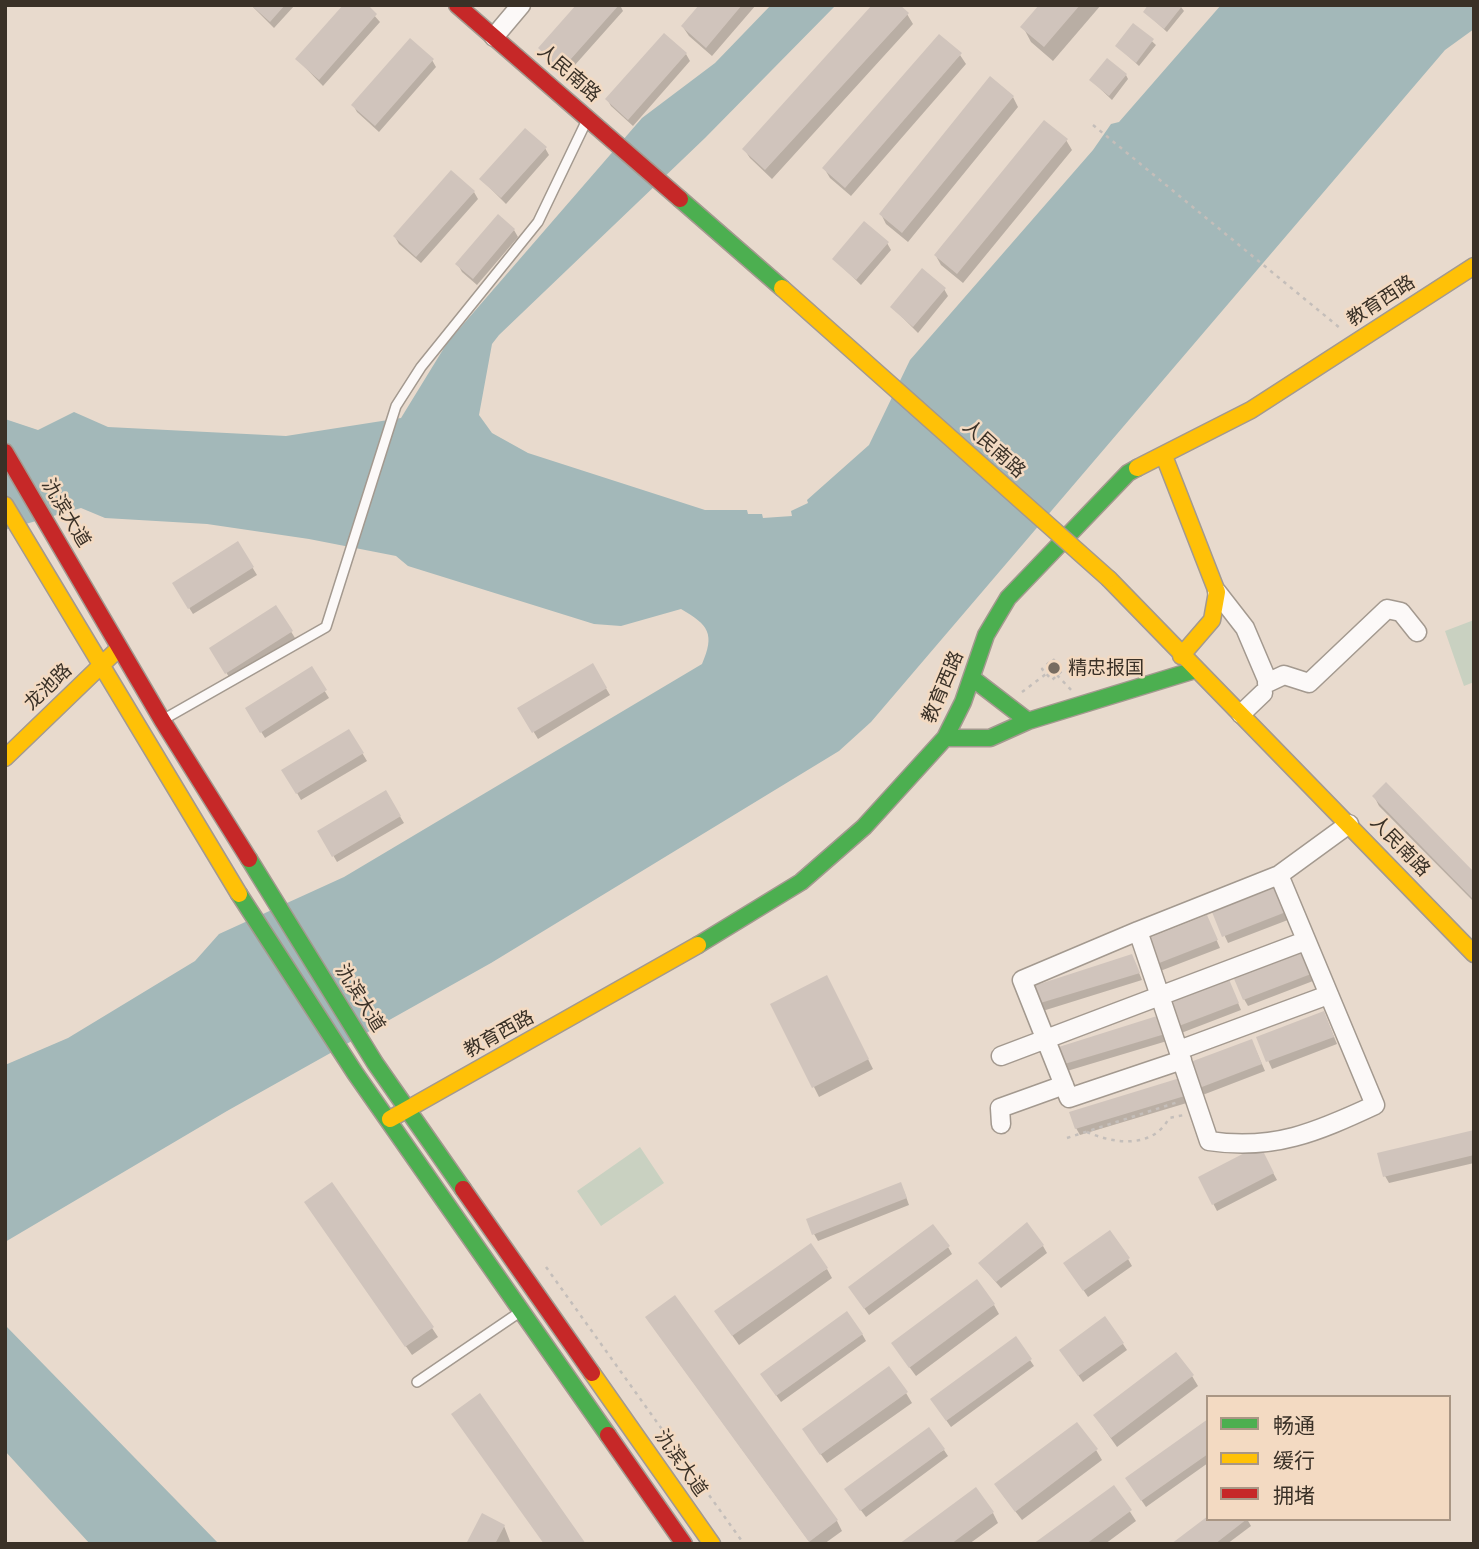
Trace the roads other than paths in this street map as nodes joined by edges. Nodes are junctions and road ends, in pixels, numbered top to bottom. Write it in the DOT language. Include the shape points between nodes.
graph roads {
  1 [pos="457,5"];
  2 [pos="522,5"];
  3 [pos="494,37"];
  4 [pos="588,117"];
  5 [pos="1474,266"];
  6 [pos="5,452"];
  7 [pos="1164,456"];
  8 [pos="5,505"];
  9 [pos="1217,592"];
  10 [pos="1417,632"];
  11 [pos="121,646"];
  12 [pos="1181,656"];
  13 [pos="101,666"];
  14 [pos="1195,670"];
  15 [pos="972,678"];
  16 [pos="1267,686"];
  17 [pos="1241,714"];
  18 [pos="162,720"];
  19 [pos="1028,721"];
  20 [pos="945,738"];
  21 [pos="5,758"];
  22 [pos="1349,824"];
  23 [pos="1279,875"];
  24 [pos="1138,931"];
  25 [pos="1306,941"];
  26 [pos="1474,954"];
  27 [pos="1328,995"];
  28 [pos="1161,996"];
  29 [pos="1047,1039"];
  30 [pos="1181,1055"];
  31 [pos="1001,1056"];
  32 [pos="1064,1085"];
  33 [pos="408,1108"];
  34 [pos="387,1120"];
  35 [pos="1001,1124"];
  36 [pos="540,1299"];
  37 [pos="521,1311"];
  38 [pos="417,1382"];
  39 [pos="684,1544"];
  40 [pos="712,1544"];
  1 -- 3 [label="main road, 人民南路"];
  2 -- 3 [label="street"];
  3 -- 4 [label="main road, 人民南路"];
  4 -- 12 [label="main road, 人民南路, bridge" via="1110,579"];
  4 -- 18 [label="lane" via="538,222 421,367 396,406 326,627"];
  5 -- 7 [label="main road, 教育西路" via="1251,410"];
  6 -- 11 [label="main road, 氿滨大道"];
  7 -- 9 [label="main road"];
  7 -- 15 [label="main road, 教育西路" via="1128,473 1008,598 986,635"];
  8 -- 13 [label="main road"];
  9 -- 12 [label="main road" via="1218,607 1212,621"];
  9 -- 16 [label="street" via="1245,628"];
  10 -- 16 [label="street" via="1401,612 1387,609 1309,682 1284,675"];
  11 -- 13 [label="main road, 龙池路"];
  11 -- 18 [label="main road, 氿滨大道"];
  12 -- 14 [label="main road, 人民南路"];
  13 -- 21 [label="main road, 龙池路"];
  13 -- 34 [label="main road" via="245,904"];
  14 -- 17 [label="main road, 人民南路"];
  14 -- 19 [label="main road"];
  15 -- 19 [label="main road"];
  15 -- 20 [label="main road, 教育西路"];
  16 -- 17 [label="street"];
  17 -- 22 [label="main road, 人民南路"];
  18 -- 33 [label="main road, 氿滨大道" via="375,1063"];
  19 -- 20 [label="main road" via="990,738"];
  20 -- 33 [label="main road, 教育西路" via="864,827 801,882 739,922"];
  22 -- 23 [label="street"];
  22 -- 26 [label="main road, 人民南路"];
  23 -- 24 [label="street"];
  23 -- 25 [label="street"];
  24 -- 28 [label="street"];
  24 -- 29 [label="street" via="1022,980"];
  25 -- 27 [label="street"];
  25 -- 28 [label="street"];
  27 -- 30 [label="street"];
  27 -- 30 [label="street" via="1375,1105 1322,1129 1244,1146 1209,1141"];
  28 -- 29 [label="street"];
  28 -- 30 [label="street"];
  29 -- 31 [label="street"];
  29 -- 32 [label="street"];
  30 -- 32 [label="street" via="1069,1098"];
  32 -- 35 [label="street" via="1000,1108"];
  33 -- 34 [label="main road, 教育西路"];
  33 -- 36 [label="main road, 氿滨大道"];
  34 -- 37 [label="main road"];
  36 -- 37 [label="lane"];
  36 -- 40 [label="main road, 氿滨大道"];
  37 -- 38 [label="lane"];
  37 -- 39 [label="main road"];
}
